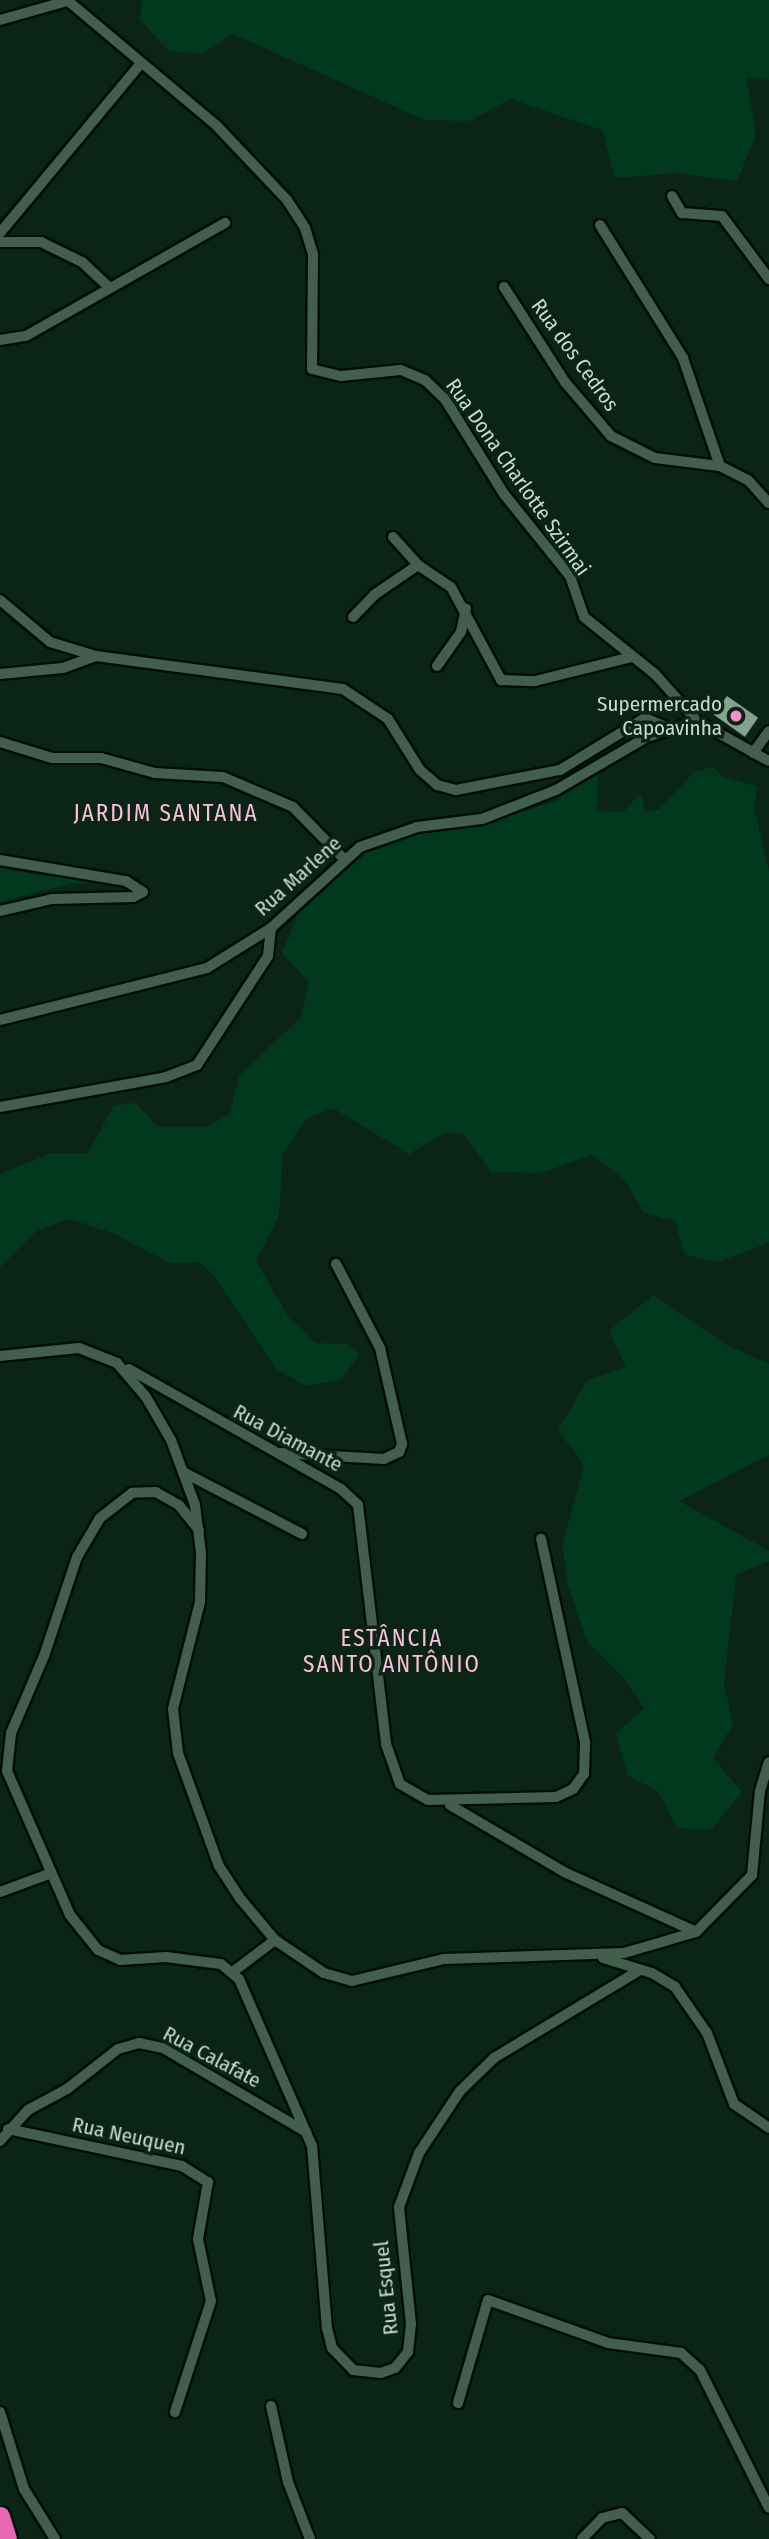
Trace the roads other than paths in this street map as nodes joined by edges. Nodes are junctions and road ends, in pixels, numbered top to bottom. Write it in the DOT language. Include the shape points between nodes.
graph roads {
  1 [pos="67,1"];
  2 [pos="0,20"];
  3 [pos="141,63"];
  4 [pos="673,197"];
  5 [pos="225,223"];
  6 [pos="600,225"];
  7 [pos="0,233"];
  8 [pos="0,242"];
  9 [pos="769,279"];
  10 [pos="504,286"];
  11 [pos="110,288"];
  12 [pos="0,340"];
  13 [pos="720,466"];
  14 [pos="769,503"];
  15 [pos="393,537"];
  16 [pos="418,565"];
  17 [pos="0,600"];
  18 [pos="466,609"];
  19 [pos="353,617"];
  20 [pos="96,656"];
  21 [pos="631,657"];
  22 [pos="437,666"];
  23 [pos="0,674"];
  24 [pos="697,721"];
  25 [pos="669,728"];
  26 [pos="769,731"];
  27 [pos="0,742"];
  28 [pos="753,753"];
  29 [pos="769,761"];
  30 [pos="343,858"];
  31 [pos="0,860"];
  32 [pos="0,911"];
  33 [pos="271,928"];
  34 [pos="0,1020"];
  35 [pos="0,1107"];
  36 [pos="336,1264"];
  37 [pos="0,1356"];
  38 [pos="117,1363"];
  39 [pos="270,1452"];
  40 [pos="185,1473"];
  41 [pos="199,1530"];
  42 [pos="302,1534"];
  43 [pos="541,1539"];
  44 [pos="769,1762"];
  45 [pos="447,1804"];
  46 [pos="50,1874"];
  47 [pos="0,1892"];
  48 [pos="696,1932"];
  49 [pos="275,1940"];
  50 [pos="597,1956"];
  51 [pos="640,1970"];
  52 [pos="234,1971"];
  53 [pos="769,2128"];
  54 [pos="8,2129"];
  55 [pos="306,2132"];
  56 [pos="0,2141"];
  57 [pos="458,2403"];
  58 [pos="271,2406"];
  59 [pos="175,2412"];
  60 [pos="0,2413"];
  61 [pos="769,2508"];
  62 [pos="0,2516"];
  63 [pos="7,2539"];
  64 [pos="55,2539"];
  65 [pos="310,2539"];
  66 [pos="582,2539"];
  67 [pos="650,2539"];
  1 -- 2 [label="street"];
  1 -- 3 [label="street, Rua Dona Charlotte Szirmai"];
  3 -- 7 [label="street"];
  3 -- 21 [label="street, Rua Dona Charlotte Szirmai" via="264,171 305,228 316,289 312,369 341,376 401,370 425,380 445,399 504,494 570,576 584,617"];
  4 -- 9 [label="street" via="681,213 722,216"];
  5 -- 11 [label="street"];
  6 -- 13 [label="street" via="684,358"];
  8 -- 11 [label="street" via="41,242 82,262"];
  10 -- 13 [label="street, Rua dos Cedros" via="565,382 611,436 655,458"];
  11 -- 12 [label="street" via="26,336"];
  13 -- 14 [label="street, Rua dos Cedros" via="748,480"];
  15 -- 16 [label="street"];
  16 -- 18 [label="street" via="451,587"];
  16 -- 19 [label="street" via="374,594"];
  17 -- 20 [label="street" via="50,642"];
  18 -- 21 [label="street" via="492,671 501,680 535,681"];
  18 -- 22 [label="street" via="461,632"];
  20 -- 23 [label="street" via="63,668"];
  20 -- 25 [label="street" via="343,689 388,719 420,770 437,785 456,790 560,770 645,718"];
  21 -- 24 [label="street, Rua Dona Charlotte Szirmai" via="655,674"];
  24 -- 25 [label="street, Rua Marlene"];
  24 -- 28 [label="street, Rua Dona Charlotte Szirmai"];
  25 -- 30 [label="street, Rua Marlene" via="540,797 482,819 387,835"];
  26 -- 28 [label="street"];
  27 -- 30 [label="street" via="52,758 101,758 155,773 223,777 293,807"];
  28 -- 29 [label="street, Rua Dona Charlotte Szirmai"];
  30 -- 33 [label="street, Rua Marlene"];
  31 -- 32 [label="street" via="141,886 140,896 52,899"];
  33 -- 34 [label="street, Rua Marlene" via="222,960 185,976"];
  33 -- 35 [label="street" via="268,956 197,1065 166,1077"];
  36 -- 39 [label="street" via="380,1348 402,1429 399,1452 384,1460 355,1460"];
  37 -- 38 [label="street, Rua Diamante" via="67,1348"];
  38 -- 39 [label="street, Rua Diamante"];
  38 -- 40 [label="street" via="146,1397"];
  39 -- 45 [label="street, Rua Diamante" via="341,1489 358,1505 374,1673 393,1770 410,1793"];
  40 -- 41 [label="street"];
  40 -- 42 [label="street"];
  41 -- 46 [label="street" via="168,1497 132,1493 100,1518 77,1557 6,1756 11,1784"];
  41 -- 49 [label="street" via="200,1602 173,1709 178,1753 219,1866"];
  43 -- 45 [label="street, Rua Diamante" via="585,1742 583,1774 573,1789 556,1797"];
  44 -- 48 [label="street" via="760,1791 752,1875"];
  45 -- 48 [label="street" via="564,1872"];
  46 -- 47 [label="street"];
  46 -- 52 [label="street" via="76,1924 108,1956 166,1957 221,1964"];
  48 -- 50 [label="street" via="653,1947"];
  49 -- 50 [label="street" via="324,1973 352,1981 444,1959"];
  49 -- 52 [label="street"];
  50 -- 51 [label="street"];
  51 -- 53 [label="street" via="664,1979 686,1999 707,2034 734,2104"];
  51 -- 55 [label="street, Rua Esquel" via="474,2074 419,2153 399,2207 411,2340 402,2362 381,2373 353,2370 332,2347 318,2260 316,2160"];
  52 -- 55 [label="street, Rua Esquel"];
  54 -- 55 [label="street, Rua Calafate" via="118,2049 139,2043 163,2048"];
  54 -- 56 [label="street, Rua Calafate"];
  54 -- 59 [label="street, Rua Neuquen" via="193,2169 208,2182 198,2239 211,2301"];
  57 -- 61 [label="street" via="488,2300 608,2343 681,2354 701,2370"];
  58 -- 65 [label="street" via="288,2482"];
  60 -- 64 [label="street" via="24,2489"];
  62 -- 63 [label="highway"];
  66 -- 67 [label="street" via="602,2518 622,2513 638,2523"];
}
